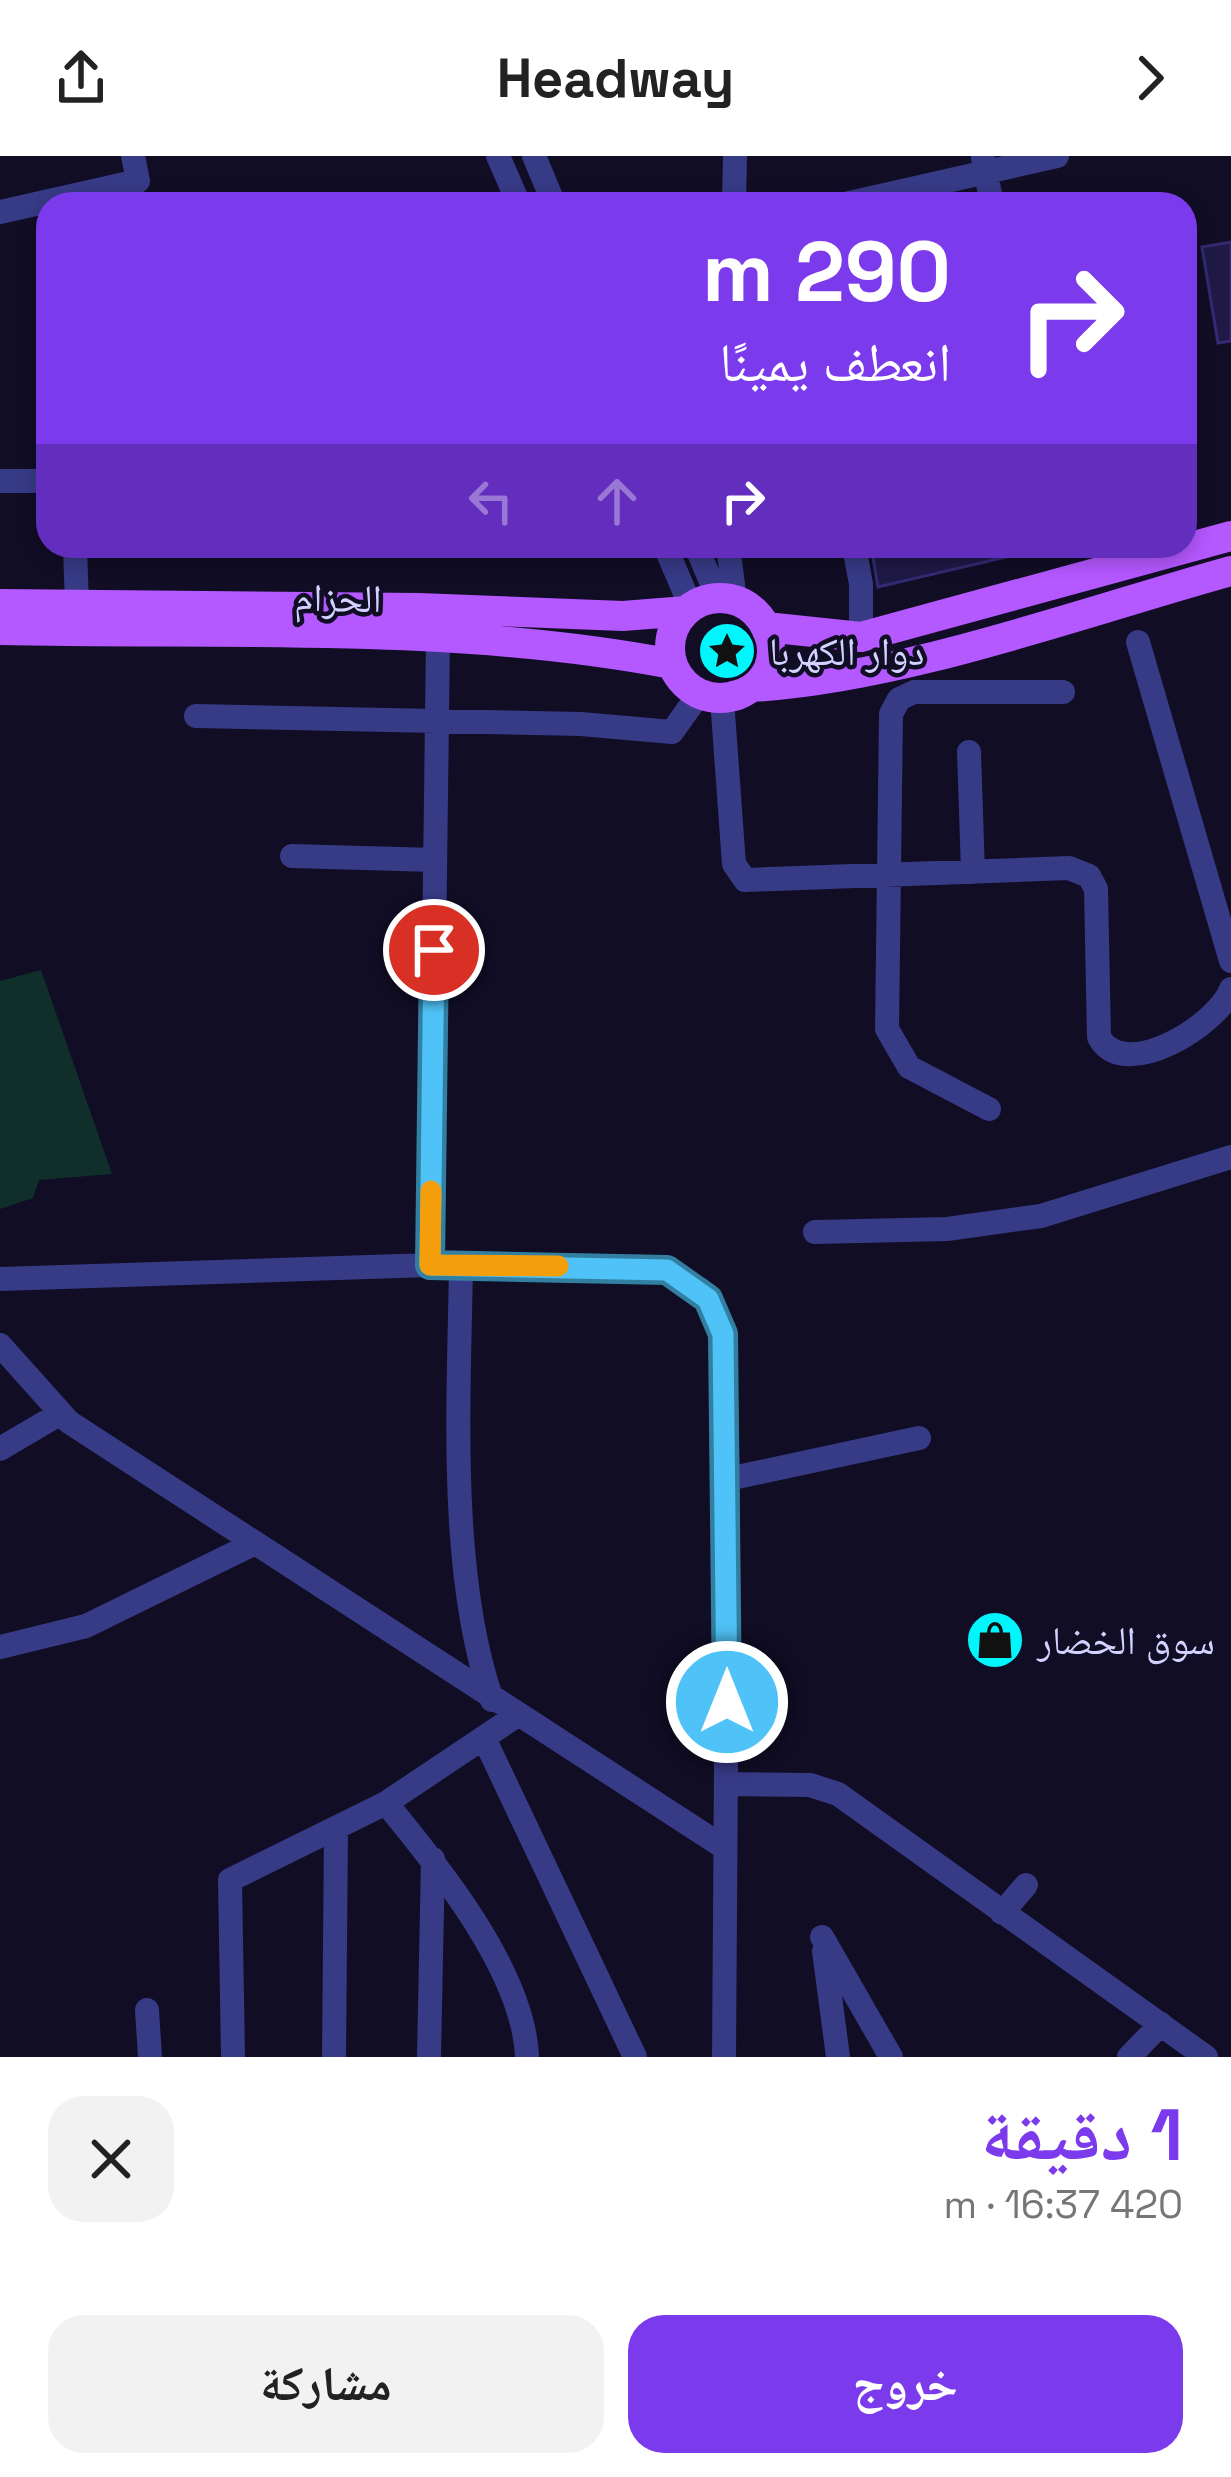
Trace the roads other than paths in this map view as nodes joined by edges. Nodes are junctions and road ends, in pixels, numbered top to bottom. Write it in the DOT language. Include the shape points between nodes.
graph roads {
  1 [pos="133,156"];
  2 [pos="498,156"];
  3 [pos="534,156"];
  4 [pos="735,156"];
  5 [pos="1057,156"];
  6 [pos="984,164"];
  7 [pos="89,192"];
  8 [pos="513,192"];
  9 [pos="549,192"];
  10 [pos="734,192"];
  11 [pos="910,192"];
  12 [pos="36,204"];
  13 [pos="0,212"];
  14 [pos="0,481"];
  15 [pos="36,481"];
  16 [pos="1231,536"];
  17 [pos="1197,545"];
  18 [pos="75,558"];
  19 [pos="674,558"];
  20 [pos="698,558"];
  21 [pos="724,558"];
  22 [pos="856,558"];
  23 [pos="1151,558"];
  24 [pos="1231,572"];
  25 [pos="0,604"];
  26 [pos="707,604"];
  27 [pos="76,606"];
  28 [pos="766,627"];
  29 [pos="426,628"];
  30 [pos="0,630"];
  31 [pos="861,638"];
  32 [pos="1138,642"];
  33 [pos="672,664"];
  34 [pos="753,687"];
  35 [pos="1063,692"];
  36 [pos="710,697"];
  37 [pos="196,716"];
  38 [pos="437,721"];
  39 [pos="969,752"];
  40 [pos="292,856"];
  41 [pos="435,860"];
  42 [pos="973,872"];
  43 [pos="889,875"];
  44 [pos="1231,961"];
  45 [pos="1231,989"];
  46 [pos="989,1109"];
  47 [pos="1231,1157"];
  48 [pos="815,1232"];
  49 [pos="430,1265"];
  50 [pos="461,1265"];
  51 [pos="0,1279"];
  52 [pos="0,1345"];
  53 [pos="61,1413"];
  54 [pos="919,1438"];
  55 [pos="0,1449"];
  56 [pos="728,1479"];
  57 [pos="251,1545"];
  58 [pos="0,1647"];
  59 [pos="492,1700"];
  60 [pos="516,1716"];
  61 [pos="484,1738"];
  62 [pos="727,1784"];
  63 [pos="386,1803"];
  64 [pos="336,1830"];
  65 [pos="725,1849"];
  66 [pos="433,1859"];
  67 [pos="1026,1885"];
  68 [pos="1002,1912"];
  69 [pos="147,2010"];
  70 [pos="1161,2024"];
  71 [pos="150,2057"];
  72 [pos="233,2057"];
  73 [pos="334,2057"];
  74 [pos="429,2057"];
  75 [pos="526,2057"];
  76 [pos="634,2057"];
  77 [pos="724,2057"];
  78 [pos="838,2057"];
  79 [pos="891,2057"];
  80 [pos="1129,2057"];
  81 [pos="1206,2057"];
  1 -- 7 [label="street" via="138,181"];
  2 -- 8 [label="street"];
  3 -- 9 [label="street"];
  4 -- 10 [label="street"];
  5 -- 6 [label="street"];
  6 -- 11 [label="street"];
  12 -- 13 [label="street"];
  14 -- 15 [label="street"];
  16 -- 17 [label="main road"];
  18 -- 27 [label="street"];
  19 -- 26 [label="street"];
  20 -- 26 [label="street"];
  21 -- 26 [label="street"];
  22 -- 31 [label="street"];
  23 -- 31 [label="main road"];
  24 -- 34 [label="main road" via="848,676"];
  25 -- 27 [label="main road, الحزام"];
  26 -- 28 [label="main road" via="754,610"];
  26 -- 29 [label="main road, الحزام"];
  26 -- 33 [label="main road" via="671,636"];
  27 -- 29 [label="main road, الحزام"];
  28 -- 31 [label="main road"];
  28 -- 34 [label="main road" via="770,659"];
  29 -- 30 [label="main road, الحزام"];
  29 -- 33 [label="main road, الحزام"];
  29 -- 38 [label="street"];
  32 -- 44 [label="street"];
  33 -- 36 [label="main road"];
  34 -- 36 [label="main road"];
  35 -- 43 [label="street" via="914,692 899,699 890,714"];
  36 -- 38 [label="street" via="662,733"];
  36 -- 43 [label="street" via="740,876 758,883"];
  37 -- 38 [label="street"];
  38 -- 41 [label="street"];
  39 -- 42 [label="street"];
  40 -- 41 [label="street"];
  41 -- 49 [label="street"];
  42 -- 43 [label="street"];
  42 -- 45 [label="street" via="1069,868 1089,876 1099,1037 1115,1056 1140,1056 1207,1020"];
  43 -- 46 [label="street" via="884,1015 891,1043 920,1076"];
  47 -- 48 [label="street" via="1041,1216 947,1229"];
  49 -- 50 [label="street"];
  49 -- 51 [label="street"];
  50 -- 56 [label="street" via="654,1267 690,1281 723,1334"];
  50 -- 59 [label="street" via="467,1558 479,1663"];
  52 -- 53 [label="street"];
  53 -- 55 [label="street"];
  53 -- 57 [label="street"];
  54 -- 56 [label="street"];
  56 -- 62 [label="street"];
  57 -- 58 [label="street" via="86,1626"];
  57 -- 59 [label="street"];
  59 -- 60 [label="street"];
  60 -- 61 [label="street"];
  60 -- 65 [label="street"];
  61 -- 63 [label="street"];
  61 -- 76 [label="street"];
  62 -- 65 [label="street"];
  62 -- 68 [label="street" via="825,1787"];
  63 -- 64 [label="street"];
  63 -- 66 [label="street"];
  64 -- 72 [label="street" via="230,1880"];
  64 -- 73 [label="street"];
  65 -- 77 [label="street"];
  66 -- 74 [label="street"];
  66 -- 75 [label="street" via="475,1918 522,2025"];
  67 -- 68 [label="street"];
  68 -- 70 [label="street"];
  69 -- 71 [label="street"];
  70 -- 80 [label="street"];
  70 -- 81 [label="street"];
  78 -- 79 [label="street" via="822,1937"];
}
